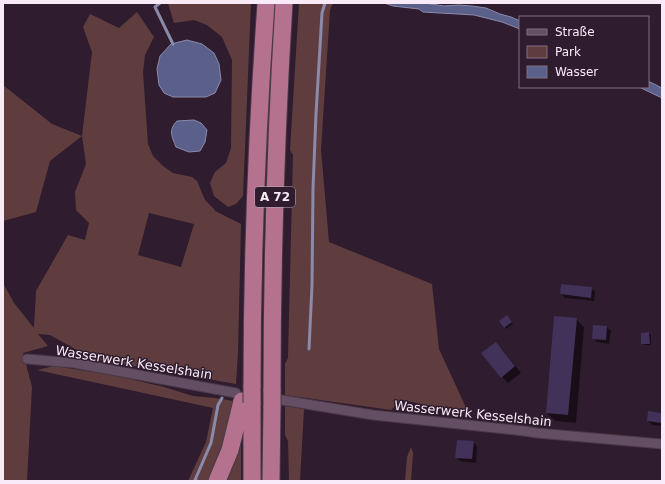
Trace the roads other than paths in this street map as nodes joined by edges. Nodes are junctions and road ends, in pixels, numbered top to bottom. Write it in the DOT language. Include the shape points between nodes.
graph roads {
  1 [pos="266,3"];
  2 [pos="284,3"];
  3 [pos="27,359"];
  4 [pos="245,394"];
  5 [pos="275,399"];
  6 [pos="662,444"];
  7 [pos="217,481"];
  8 [pos="252,481"];
  9 [pos="271,481"];
  1 -- 4 [label="highway, A 72" via="260,85 252,339"];
  2 -- 5 [label="highway, A 72" via="276,145 272,293"];
  3 -- 4 [label="street, Wasserwerk Kesselshain" via="74,363"];
  4 -- 7 [label="highway" via="230,450"];
  4 -- 8 [label="highway, A 72"];
  5 -- 6 [label="street, Wasserwerk Kesselshain" via="380,416 537,434"];
  5 -- 9 [label="highway, A 72"];
}
